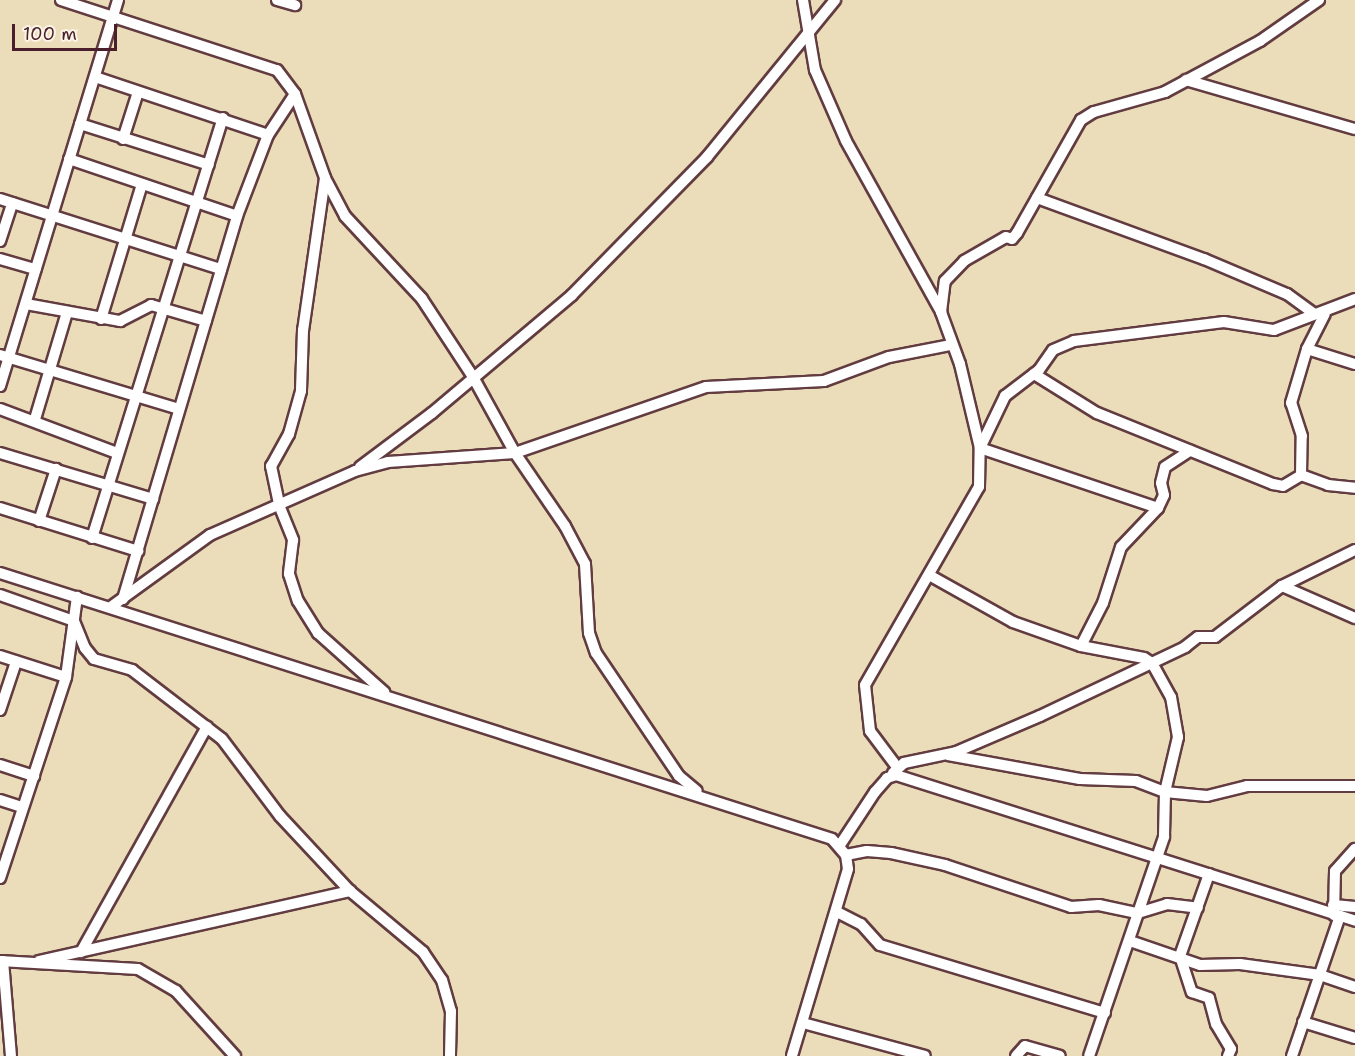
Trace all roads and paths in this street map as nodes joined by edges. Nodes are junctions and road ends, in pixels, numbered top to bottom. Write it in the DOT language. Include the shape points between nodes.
graph roads {
  1 [pos="61,0"];
  2 [pos="118,0"];
  3 [pos="277,0"];
  4 [pos="803,0"];
  5 [pos="835,0"];
  6 [pos="1320,0"];
  7 [pos="295,6"];
  8 [pos="113,16"];
  9 [pos="808,35"];
  10 [pos="95,77"];
  11 [pos="1186,80"];
  12 [pos="138,92"];
  13 [pos="296,94"];
  14 [pos="223,118"];
  15 [pos="80,124"];
  16 [pos="1355,129"];
  17 [pos="268,135"];
  18 [pos="123,139"];
  19 [pos="69,159"];
  20 [pos="209,165"];
  21 [pos="325,178"];
  22 [pos="142,184"];
  23 [pos="1037,198"];
  24 [pos="0,199"];
  25 [pos="12,203"];
  26 [pos="197,204"];
  27 [pos="54,214"];
  28 [pos="237,216"];
  29 [pos="124,238"];
  30 [pos="0,241"];
  31 [pos="180,255"];
  32 [pos="0,260"];
  33 [pos="36,269"];
  34 [pos="221,269"];
  35 [pos="1355,299"];
  36 [pos="26,304"];
  37 [pos="163,308"];
  38 [pos="67,312"];
  39 [pos="941,312"];
  40 [pos="1320,314"];
  41 [pos="100,319"];
  42 [pos="206,321"];
  43 [pos="950,345"];
  44 [pos="1307,349"];
  45 [pos="5,356"];
  46 [pos="1355,364"];
  47 [pos="50,369"];
  48 [pos="1034,374"];
  49 [pos="473,377"];
  50 [pos="0,386"];
  51 [pos="136,396"];
  52 [pos="0,409"];
  53 [pos="179,409"];
  54 [pos="35,419"];
  55 [pos="980,448"];
  56 [pos="1190,451"];
  57 [pos="0,453"];
  58 [pos="117,453"];
  59 [pos="515,453"];
  60 [pos="56,469"];
  61 [pos="355,471"];
  62 [pos="1301,475"];
  63 [pos="108,486"];
  64 [pos="1355,488"];
  65 [pos="153,499"];
  66 [pos="279,505"];
  67 [pos="0,508"];
  68 [pos="1158,508"];
  69 [pos="39,521"];
  70 [pos="92,538"];
  71 [pos="1355,550"];
  72 [pos="138,551"];
  73 [pos="0,573"];
  74 [pos="929,575"];
  75 [pos="1282,586"];
  76 [pos="0,595"];
  77 [pos="77,597"];
  78 [pos="123,599"];
  79 [pos="112,606"];
  80 [pos="1355,618"];
  81 [pos="74,621"];
  82 [pos="1081,646"];
  83 [pos="0,656"];
  84 [pos="16,662"];
  85 [pos="1152,663"];
  86 [pos="66,677"];
  87 [pos="389,697"];
  88 [pos="0,710"];
  89 [pos="207,727"];
  90 [pos="943,753"];
  91 [pos="0,765"];
  92 [pos="894,771"];
  93 [pos="34,776"];
  94 [pos="1355,786"];
  95 [pos="1165,792"];
  96 [pos="702,795"];
  97 [pos="0,800"];
  98 [pos="21,807"];
  99 [pos="1355,849"];
  100 [pos="843,850"];
  101 [pos="1158,858"];
  102 [pos="3,861"];
  103 [pos="1209,874"];
  104 [pos="0,878"];
  105 [pos="350,891"];
  106 [pos="1355,907"];
  107 [pos="1198,908"];
  108 [pos="837,912"];
  109 [pos="1335,912"];
  110 [pos="1138,913"];
  111 [pos="1355,921"];
  112 [pos="1130,941"];
  113 [pos="81,952"];
  114 [pos="1180,956"];
  115 [pos="2,961"];
  116 [pos="39,961"];
  117 [pos="1320,975"];
  118 [pos="1355,987"];
  119 [pos="1105,1013"];
  120 [pos="1303,1022"];
  121 [pos="803,1023"];
  122 [pos="1355,1038"];
  123 [pos="12,1056"];
  124 [pos="235,1056"];
  125 [pos="450,1056"];
  126 [pos="792,1056"];
  127 [pos="925,1056"];
  128 [pos="1016,1056"];
  129 [pos="1060,1056"];
  130 [pos="1089,1056"];
  131 [pos="1228,1056"];
  132 [pos="1292,1056"];
  1 -- 8 [label="street"];
  2 -- 8 [label="street"];
  3 -- 7 [label="street"];
  4 -- 9 [label="street"];
  5 -- 9 [label="street"];
  6 -- 11 [label="street" via="1260,41"];
  8 -- 10 [label="street"];
  8 -- 13 [label="street" via="277,70"];
  9 -- 39 [label="street" via="815,70 846,141"];
  9 -- 49 [label="street" via="669,198 572,295"];
  10 -- 12 [label="street"];
  10 -- 15 [label="street"];
  11 -- 16 [label="street"];
  11 -- 23 [label="street" via="1161,94 1094,112 1082,120"];
  12 -- 14 [label="street"];
  12 -- 18 [label="street"];
  13 -- 17 [label="street"];
  13 -- 21 [label="street"];
  14 -- 17 [label="street"];
  14 -- 20 [label="street"];
  15 -- 18 [label="street"];
  15 -- 19 [label="street"];
  17 -- 28 [label="street"];
  18 -- 20 [label="street"];
  19 -- 22 [label="street"];
  19 -- 27 [label="street"];
  20 -- 26 [label="street"];
  21 -- 49 [label="street" via="345,216 422,298"];
  21 -- 66 [label="street" via="303,330 301,391 289,434 271,466"];
  22 -- 26 [label="street"];
  22 -- 29 [label="street"];
  23 -- 39 [label="street" via="1012,239 1006,237 964,261 945,281"];
  23 -- 40 [label="street" via="1204,259 1287,294"];
  24 -- 25 [label="street"];
  25 -- 27 [label="street"];
  25 -- 30 [label="street"];
  26 -- 28 [label="street"];
  26 -- 31 [label="street"];
  27 -- 29 [label="street"];
  27 -- 33 [label="street"];
  28 -- 34 [label="street"];
  29 -- 31 [label="street"];
  29 -- 41 [label="street"];
  31 -- 34 [label="street"];
  31 -- 37 [label="street"];
  32 -- 33 [label="street"];
  33 -- 36 [label="street"];
  34 -- 42 [label="street"];
  35 -- 40 [label="street"];
  36 -- 38 [label="street"];
  36 -- 45 [label="street"];
  37 -- 41 [label="street" via="151,305 120,321"];
  37 -- 42 [label="street"];
  37 -- 51 [label="street"];
  38 -- 41 [label="street"];
  38 -- 47 [label="street"];
  39 -- 43 [label="street"];
  40 -- 44 [label="street"];
  40 -- 48 [label="street" via="1274,330 1224,322 1074,341 1053,350"];
  42 -- 53 [label="street"];
  43 -- 55 [label="street" via="960,364"];
  43 -- 59 [label="street" via="889,357 824,381 706,387"];
  44 -- 46 [label="street"];
  44 -- 62 [label="street" via="1292,403 1302,436"];
  45 -- 47 [label="street"];
  45 -- 50 [label="street"];
  47 -- 51 [label="street"];
  47 -- 54 [label="street"];
  48 -- 55 [label="street" via="1005,396"];
  48 -- 56 [label="street" via="1096,413"];
  49 -- 59 [label="street"];
  49 -- 61 [label="street"];
  51 -- 53 [label="street"];
  51 -- 58 [label="street"];
  52 -- 54 [label="street"];
  53 -- 65 [label="street"];
  54 -- 58 [label="street"];
  55 -- 68 [label="street"];
  55 -- 74 [label="street" via="980,487"];
  56 -- 62 [label="street" via="1278,485"];
  56 -- 68 [label="street" via="1165,467 1161,483 1164,495"];
  57 -- 60 [label="street"];
  58 -- 63 [label="street"];
  59 -- 61 [label="street" via="388,462"];
  59 -- 96 [label="street" via="565,526 585,564 589,633 596,653 679,776"];
  60 -- 63 [label="street"];
  60 -- 69 [label="street"];
  61 -- 66 [label="street"];
  62 -- 64 [label="street" via="1328,485"];
  63 -- 65 [label="street"];
  63 -- 70 [label="street"];
  65 -- 72 [label="street"];
  66 -- 78 [label="street" via="210,536"];
  66 -- 87 [label="street" via="293,540 289,574 298,601 318,633"];
  67 -- 69 [label="street"];
  68 -- 82 [label="street" via="1121,547 1103,603"];
  69 -- 70 [label="street"];
  70 -- 72 [label="street"];
  71 -- 75 [label="street"];
  72 -- 78 [label="street"];
  73 -- 77 [label="street"];
  74 -- 82 [label="street" via="1013,622"];
  74 -- 92 [label="street" via="865,685 870,731"];
  75 -- 80 [label="street"];
  75 -- 85 [label="street" via="1215,637 1198,637"];
  76 -- 81 [label="street"];
  77 -- 79 [label="street"];
  77 -- 81 [label="street"];
  78 -- 79 [label="street"];
  79 -- 87 [label="street"];
  81 -- 86 [label="street"];
  81 -- 89 [label="street" via="85,648 94,658 132,670"];
  82 -- 85 [label="street"];
  83 -- 84 [label="street"];
  84 -- 86 [label="street"];
  84 -- 88 [label="street"];
  85 -- 90 [label="street" via="1040,717"];
  85 -- 95 [label="street" via="1171,697 1177,718 1176,756"];
  86 -- 93 [label="street"];
  87 -- 96 [label="street"];
  89 -- 105 [label="street" via="222,740 280,816"];
  89 -- 113 [label="street"];
  90 -- 92 [label="street" via="922,756"];
  90 -- 95 [label="street" via="1080,779 1136,781"];
  91 -- 93 [label="street"];
  92 -- 100 [label="street" via="875,792"];
  92 -- 101 [label="street"];
  93 -- 98 [label="street"];
  94 -- 95 [label="street" via="1247,786 1207,796"];
  95 -- 101 [label="street" via="1164,837"];
  96 -- 100 [label="street" via="831,839"];
  97 -- 98 [label="street"];
  98 -- 102 [label="street"];
  99 -- 109 [label="street" via="1335,872"];
  100 -- 108 [label="street" via="848,869"];
  100 -- 110 [label="street" via="891,853 977,873 1062,906 1098,905"];
  101 -- 103 [label="street"];
  101 -- 110 [label="street"];
  102 -- 104 [label="street"];
  103 -- 107 [label="street"];
  103 -- 109 [label="street"];
  105 -- 113 [label="street"];
  105 -- 125 [label="street" via="423,952 442,980 451,1011"];
  106 -- 109 [label="street"];
  107 -- 110 [label="street" via="1167,904"];
  107 -- 114 [label="street"];
  108 -- 119 [label="street" via="861,924 880,945"];
  108 -- 121 [label="street"];
  109 -- 111 [label="street"];
  109 -- 117 [label="street"];
  110 -- 112 [label="street"];
  112 -- 114 [label="street"];
  112 -- 119 [label="street"];
  113 -- 116 [label="street"];
  114 -- 117 [label="street" via="1200,965 1240,964"];
  114 -- 131 [label="street" via="1192,992 1209,998 1216,1024 1231,1049"];
  115 -- 116 [label="street"];
  115 -- 123 [label="street"];
  116 -- 124 [label="street" via="138,969 160,979 176,991"];
  117 -- 118 [label="street"];
  117 -- 120 [label="street"];
  119 -- 130 [label="street"];
  120 -- 122 [label="street"];
  120 -- 132 [label="street"];
  121 -- 126 [label="street"];
  121 -- 127 [label="street"];
  128 -- 129 [label="street" via="1025,1046"];
}
